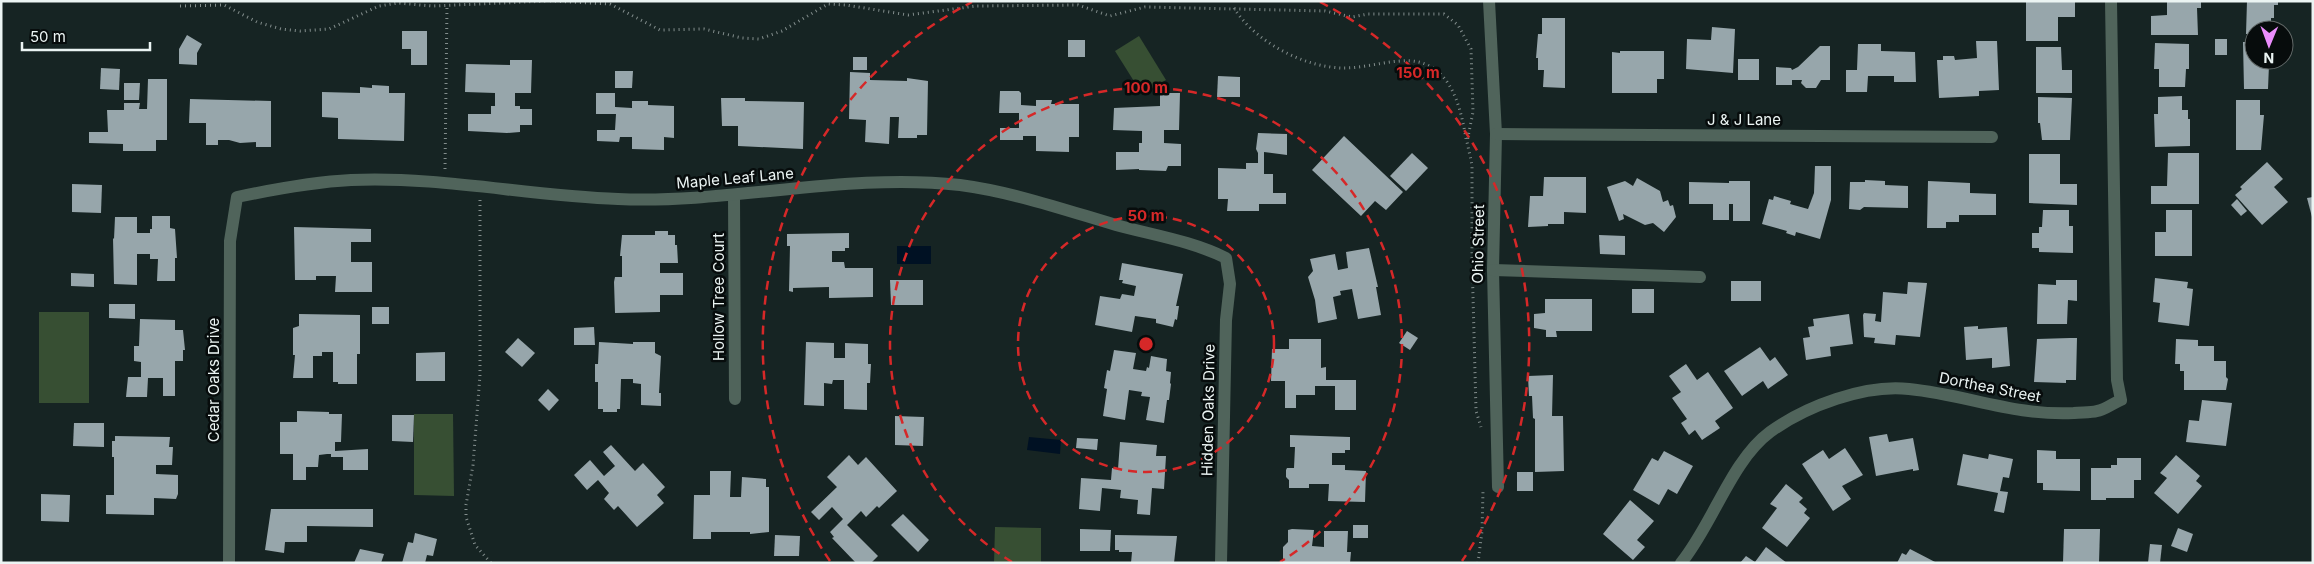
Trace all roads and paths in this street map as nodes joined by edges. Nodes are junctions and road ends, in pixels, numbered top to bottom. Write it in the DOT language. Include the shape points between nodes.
graph roads {
  1 [pos="550,1"];
  2 [pos="1489,1"];
  3 [pos="2111,1"];
  4 [pos="447,5"];
  5 [pos="180,6"];
  6 [pos="1234,8"];
  7 [pos="1496,134"];
  8 [pos="1992,137"];
  9 [pos="1466,142"];
  10 [pos="444,184"];
  11 [pos="480,187"];
  12 [pos="734,195"];
  13 [pos="237,197"];
  14 [pos="1226,258"];
  15 [pos="1493,270"];
  16 [pos="1700,277"];
  17 [pos="735,399"];
  18 [pos="1482,432"];
  19 [pos="1484,484"];
  20 [pos="1498,487"];
  21 [pos="229,563"];
  22 [pos="491,563"];
  23 [pos="1221,563"];
  24 [pos="1478,563"];
  25 [pos="1681,563"];
  1 -- 4 [label="path"];
  1 -- 6 [label="path" via="610,4 660,30 704,29 759,39 828,4 908,15 976,6 1078,5 1110,16 1146,6"];
  2 -- 7 [label="street, Ohio Street"];
  3 -- 25 [label="street, Dorthea Street" via="2117,380 2121,400 2098,411 2046,414 2009,410 1907,388 1857,392 1824,403 1770,432 1746,455 1707,525"];
  4 -- 5 [label="path" via="398,3 379,6 329,29 300,31 257,22 224,5"];
  4 -- 10 [label="path"];
  6 -- 9 [label="path" via="1266,42 1283,52 1320,65 1343,68 1402,60 1420,62 1441,74 1452,87 1461,110"];
  6 -- 9 [label="path" via="1324,11 1352,17 1444,14 1466,35 1472,49 1472,112"];
  7 -- 8 [label="street, J & J Lane"];
  7 -- 15 [label="street, Ohio Street"];
  9 -- 18 [label="path" via="1472,166 1476,411"];
  10 -- 11 [label="street, Maple Leaf Lane"];
  10 -- 13 [label="street, Maple Leaf Lane" via="351,180 291,186"];
  11 -- 12 [label="street, Maple Leaf Lane" via="616,199 677,200"];
  11 -- 22 [label="path" via="480,375 466,517 475,545"];
  12 -- 14 [label="street, Maple Leaf Lane" via="863,184 959,185 1002,192 1168,240 1202,246"];
  12 -- 17 [label="street, Hollow Tree Court"];
  13 -- 21 [label="street, Cedar Oaks Drive" via="230,240"];
  14 -- 23 [label="street, Hidden Oaks Drive" via="1230,284 1226,320"];
  15 -- 16 [label="street"];
  15 -- 20 [label="street, Ohio Street"];
  19 -- 24 [label="path"];
}
